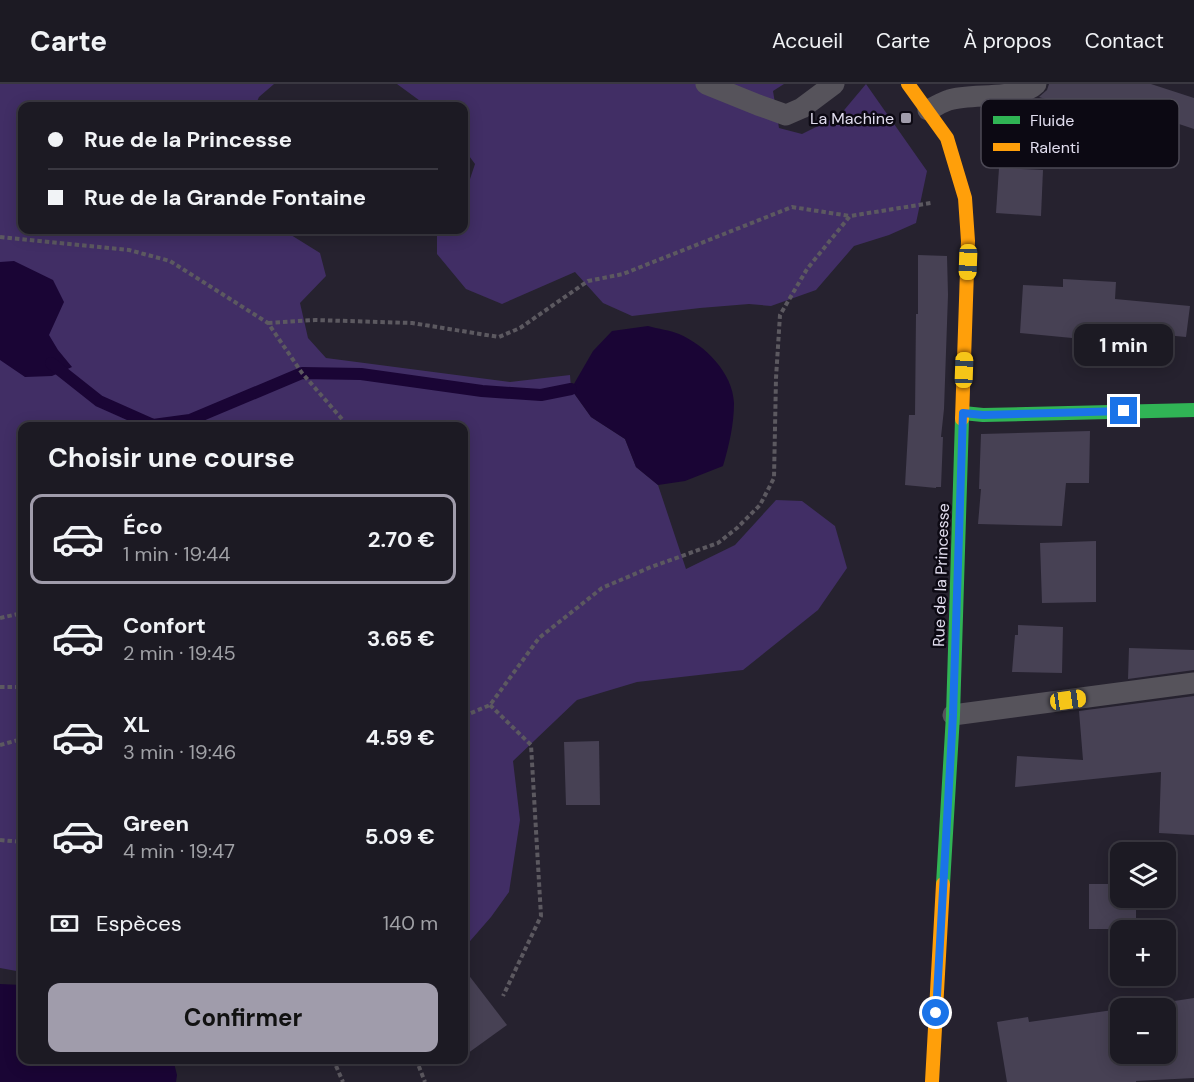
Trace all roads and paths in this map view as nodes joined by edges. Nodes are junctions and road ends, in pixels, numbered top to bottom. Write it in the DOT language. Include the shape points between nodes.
graph roads {
  1 [pos="706,84"];
  2 [pos="834,84"];
  3 [pos="908,84"];
  4 [pos="1036,84"];
  5 [pos="928,110"];
  6 [pos="965,198"];
  7 [pos="850,216"];
  8 [pos="0,237"];
  9 [pos="268,323"];
  10 [pos="1194,410"];
  11 [pos="963,413"];
  12 [pos="345,422"];
  13 [pos="18,614"];
  14 [pos="0,618"];
  15 [pos="1194,683"];
  16 [pos="0,687"];
  17 [pos="18,687"];
  18 [pos="490,705"];
  19 [pos="468,715"];
  20 [pos="953,715"];
  21 [pos="18,740"];
  22 [pos="0,745"];
  23 [pos="0,840"];
  24 [pos="18,842"];
  25 [pos="503,996"];
  26 [pos="335,1064"];
  27 [pos="418,1064"];
  28 [pos="343,1082"];
  29 [pos="424,1082"];
  30 [pos="932,1082"];
  1 -- 2 [label="lane" via="786,115"];
  3 -- 5 [label="street, Rue de la Princesse"];
  4 -- 5 [label="lane" via="1018,92 950,100"];
  5 -- 6 [label="street, Rue de la Princesse" via="947,138"];
  6 -- 7 [label="path"];
  6 -- 11 [label="street, Rue de la Princesse" via="968,241"];
  7 -- 9 [label="path" via="792,207 623,274 588,281 520,328 499,337 412,323"];
  7 -- 18 [label="path" via="807,269 780,315 774,478 760,505 718,543 602,588 538,639"];
  8 -- 9 [label="path" via="129,250 170,261"];
  9 -- 12 [label="path"];
  10 -- 11 [label="street"];
  11 -- 20 [label="street, Rue de la Princesse"];
  13 -- 14 [label="path"];
  15 -- 20 [label="lane"];
  16 -- 17 [label="path"];
  18 -- 19 [label="path"];
  18 -- 25 [label="path" via="531,745 541,916"];
  20 -- 30 [label="street, Rue de la Princesse"];
  21 -- 22 [label="path"];
  23 -- 24 [label="path"];
  26 -- 28 [label="path"];
  27 -- 29 [label="path"];
}
